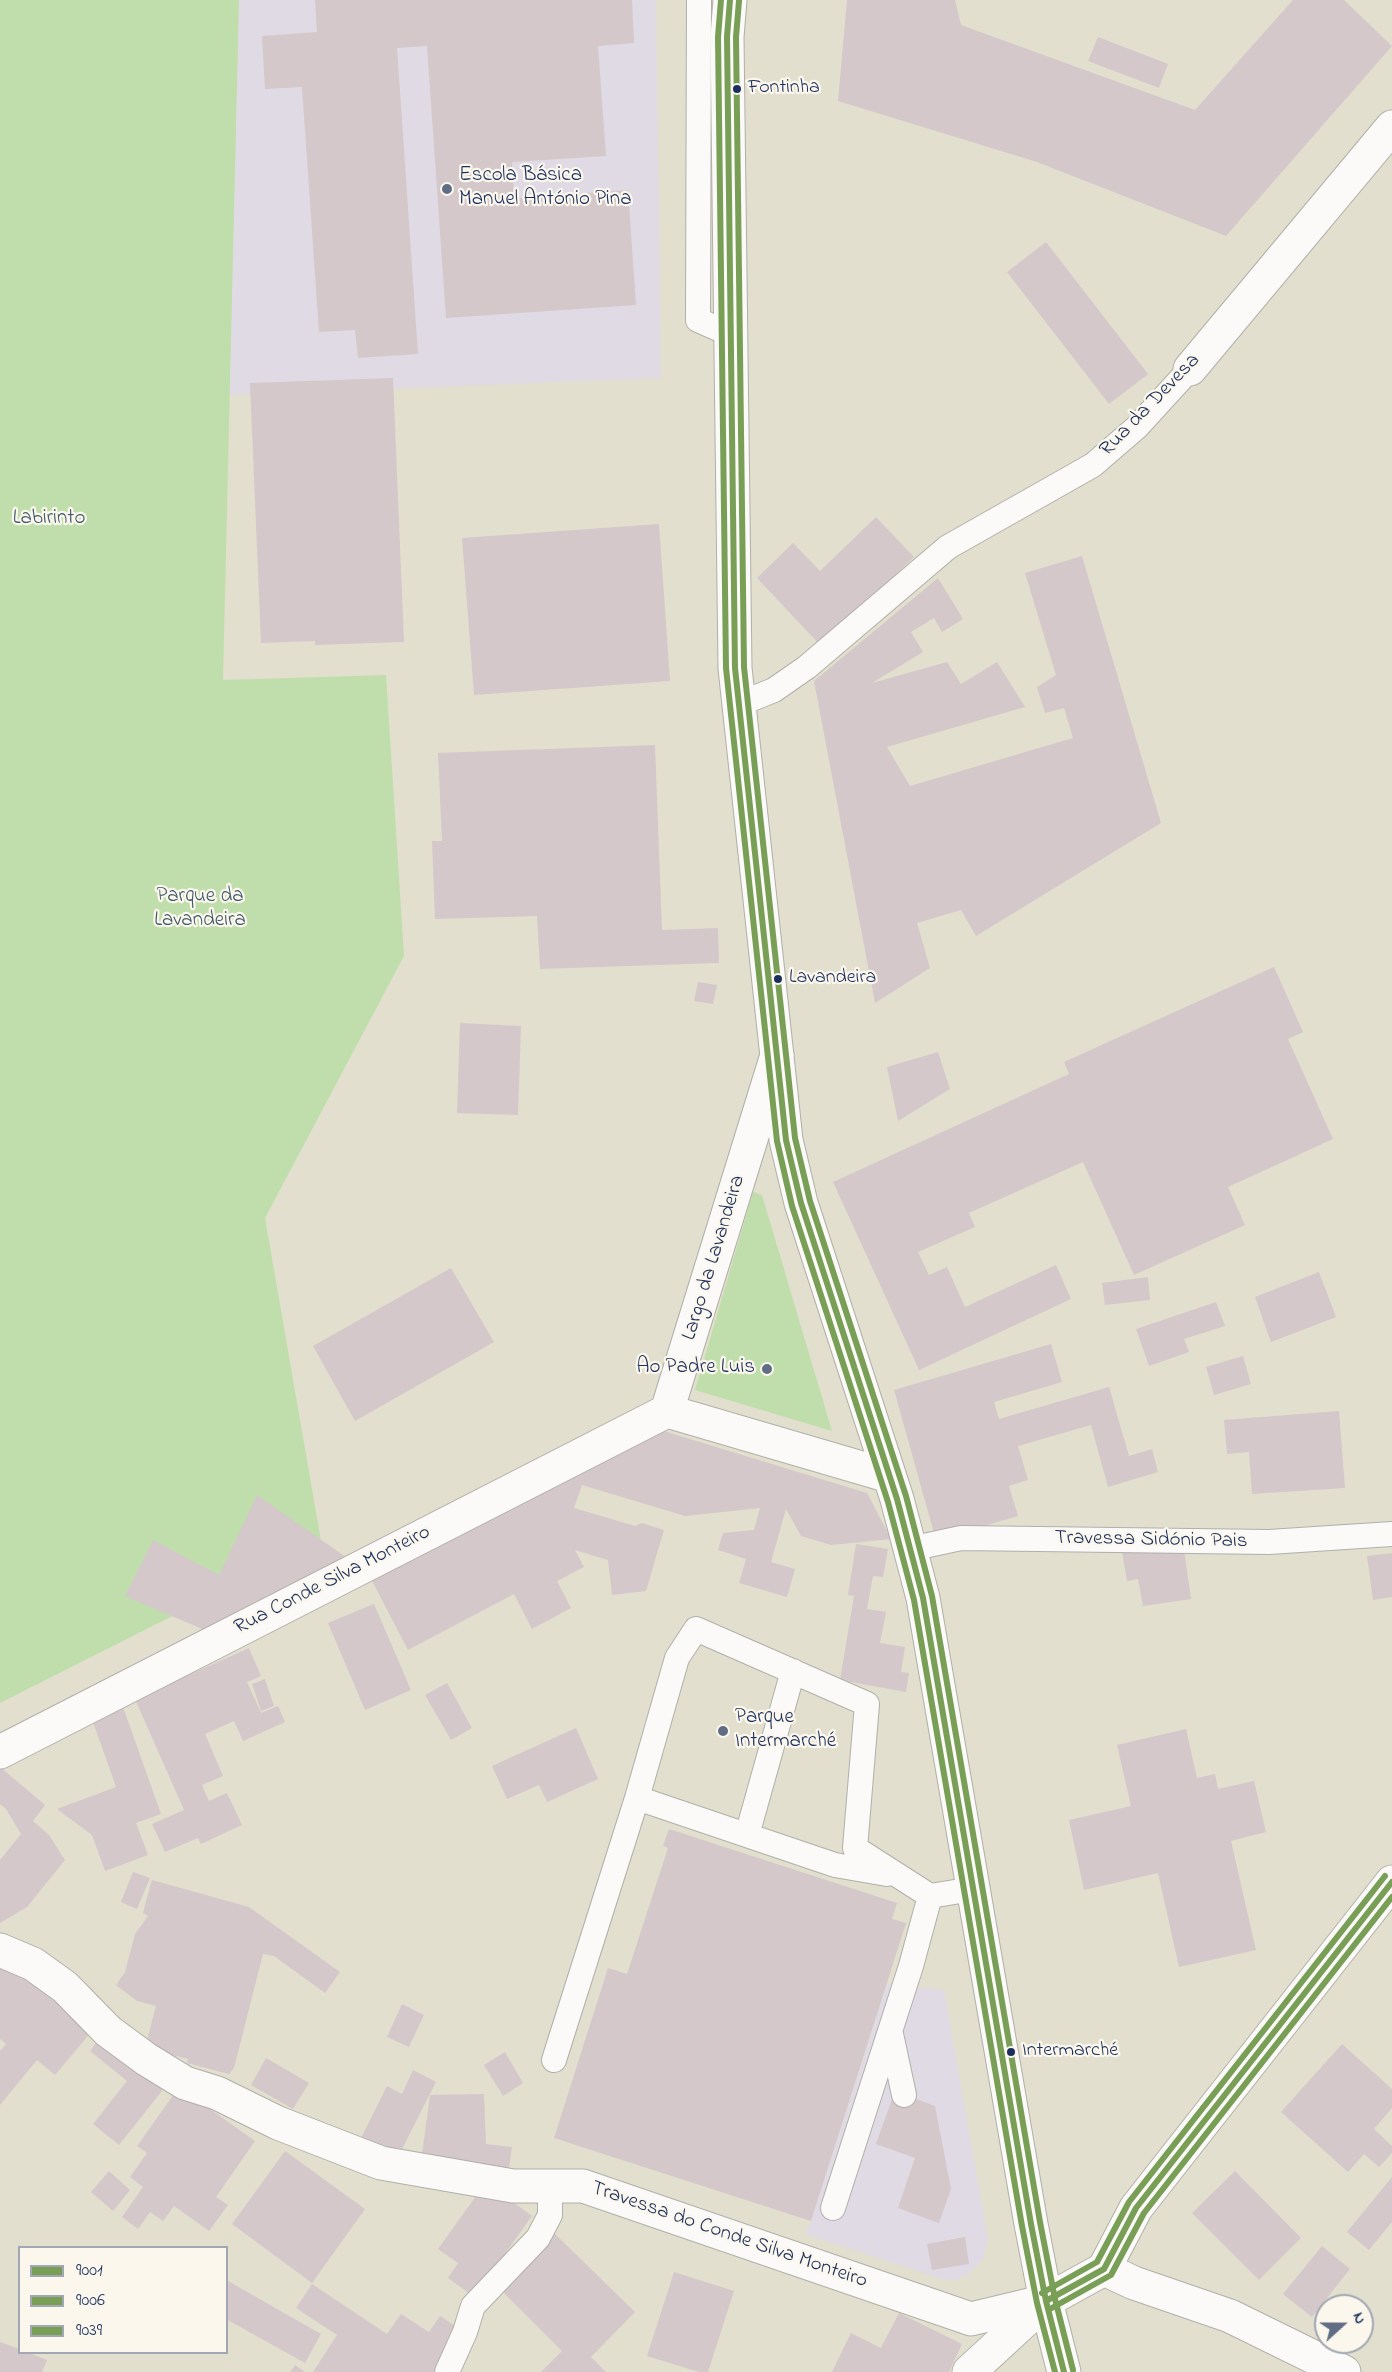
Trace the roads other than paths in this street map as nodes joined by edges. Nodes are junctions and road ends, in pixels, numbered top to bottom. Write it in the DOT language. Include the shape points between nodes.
graph roads {
  1 [pos="699,0"];
  2 [pos="730,0"];
  3 [pos="1392,127"];
  4 [pos="730,334"];
  5 [pos="1190,369"];
  6 [pos="739,704"];
  7 [pos="777,1055"];
  8 [pos="668,1412"];
  9 [pos="889,1476"];
  10 [pos="1392,1534"];
  11 [pos="910,1549"];
  12 [pos="793,1671"];
  13 [pos="0,1752"];
  14 [pos="638,1798"];
  15 [pos="747,1835"];
  16 [pos="899,1876"];
  17 [pos="1392,1882"];
  18 [pos="973,1888"];
  19 [pos="930,1896"];
  20 [pos="0,1950"];
  21 [pos="890,2032"];
  22 [pos="554,2060"];
  23 [pos="904,2095"];
  24 [pos="550,2186"];
  25 [pos="833,2208"];
  26 [pos="1104,2269"];
  27 [pos="1046,2301"];
  28 [pos="447,2372"];
  29 [pos="969,2372"];
  30 [pos="1064,2372"];
  31 [pos="1344,2372"];
  1 -- 4 [label="lane" via="698,320"];
  2 -- 4 [label="street, Largo da Lavandeira"];
  3 -- 5 [label="street, Rua da Devesa"];
  4 -- 6 [label="street, Largo da Lavandeira" via="734,626"];
  5 -- 6 [label="lane, Rua da Devesa" via="1137,427 1093,465 948,547 807,667 774,690"];
  6 -- 7 [label="street, Largo da Lavandeira"];
  7 -- 8 [label="street, Largo da Lavandeira"];
  7 -- 9 [label="street, Largo da Lavandeira" via="786,1140 801,1203"];
  8 -- 9 [label="street"];
  8 -- 13 [label="street, Rua Conde Silva Monteiro"];
  9 -- 11 [label="street, Largo da Lavandeira"];
  10 -- 11 [label="lane, Travessa Sidónio Pais" via="1269,1542 961,1538"];
  11 -- 18 [label="street, Largo da Lavandeira" via="923,1598"];
  12 -- 14 [label="lane" via="696,1629 677,1658"];
  12 -- 15 [label="lane"];
  12 -- 16 [label="lane" via="867,1704 855,1848"];
  14 -- 15 [label="lane"];
  14 -- 22 [label="lane"];
  15 -- 16 [label="lane" via="835,1865"];
  16 -- 19 [label="lane"];
  17 -- 26 [label="street" via="1136,2208"];
  18 -- 19 [label="lane"];
  18 -- 27 [label="street, Largo da Lavandeira"];
  19 -- 21 [label="lane"];
  20 -- 24 [label="street, Travessa do Conde Silva Monteiro" via="33,1964 65,1987 108,2031 184,2083 381,2163 513,2186"];
  21 -- 23 [label="lane"];
  21 -- 25 [label="lane"];
  24 -- 27 [label="street, Travessa do Conde Silva Monteiro" via="583,2186 971,2319"];
  24 -- 28 [label="lane" via="550,2215 538,2238 473,2306"];
  26 -- 27 [label="street"];
  26 -- 31 [label="street" via="1230,2316"];
  27 -- 29 [label="street"];
  27 -- 30 [label="street, Largo da Lavandeira"];
}
